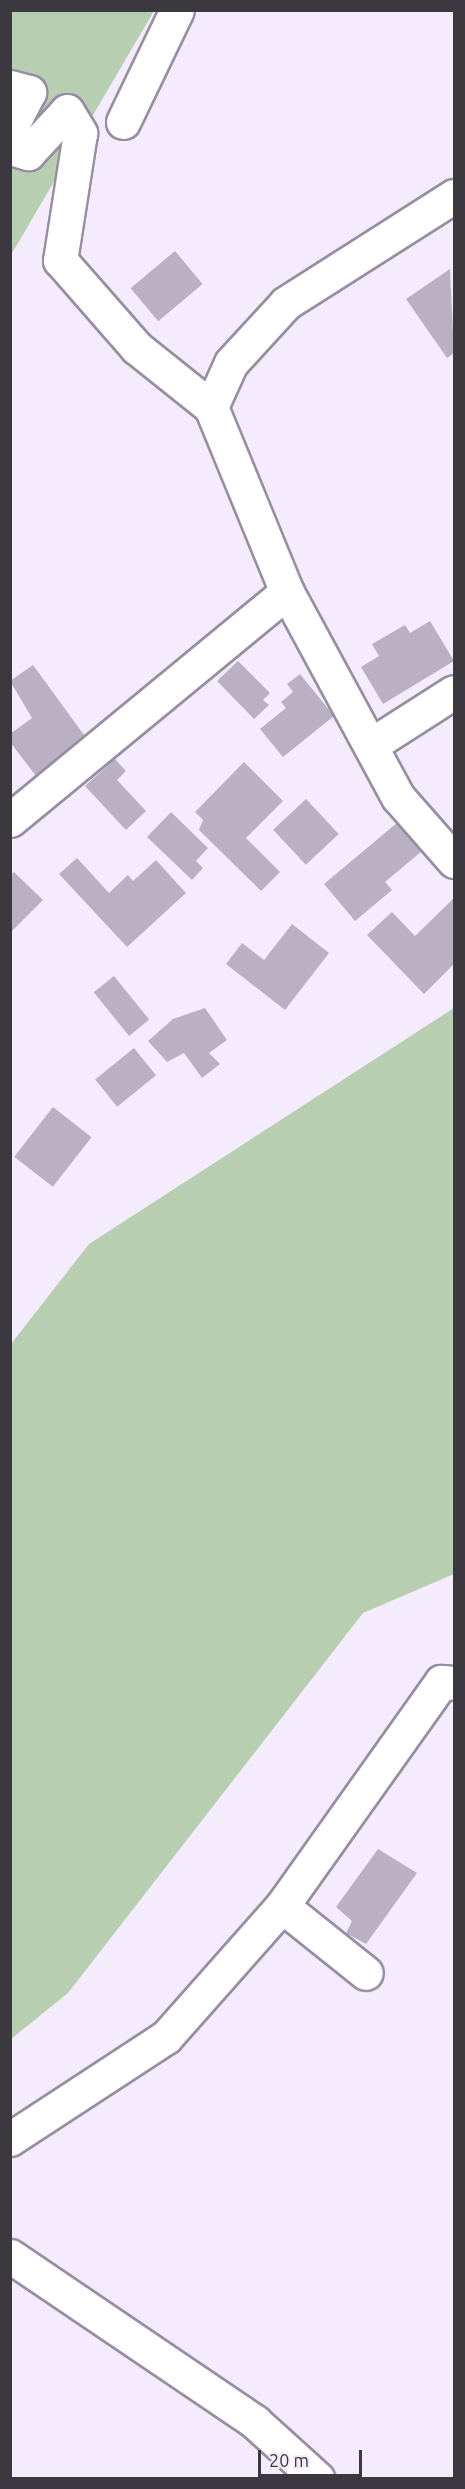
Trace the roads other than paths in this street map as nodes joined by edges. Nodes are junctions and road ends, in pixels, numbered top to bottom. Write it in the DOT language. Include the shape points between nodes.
graph roads {
  1 [pos="177,10"];
  2 [pos="10,87"];
  3 [pos="123,122"];
  4 [pos="10,129"];
  5 [pos="10,148"];
  6 [pos="454,196"];
  7 [pos="211,407"];
  8 [pos="287,592"];
  9 [pos="454,692"];
  10 [pos="371,745"];
  11 [pos="10,820"];
  12 [pos="454,861"];
  13 [pos="454,1683"];
  14 [pos="282,1906"];
  15 [pos="366,1973"];
  16 [pos="10,2139"];
  17 [pos="10,2256"];
  18 [pos="317,2478"];
  1 -- 3 [label="street"];
  2 -- 4 [label="street" via="29,92"];
  5 -- 7 [label="street" via="28,153 67,111 80,133 60,260 137,348"];
  6 -- 7 [label="street" via="286,303 231,363"];
  7 -- 8 [label="street"];
  8 -- 10 [label="street"];
  8 -- 11 [label="street"];
  9 -- 10 [label="street"];
  10 -- 12 [label="street" via="398,797"];
  13 -- 14 [label="street" via="441,1682"];
  14 -- 15 [label="street"];
  14 -- 16 [label="street" via="166,2037"];
  17 -- 18 [label="street" via="255,2422"];
}
